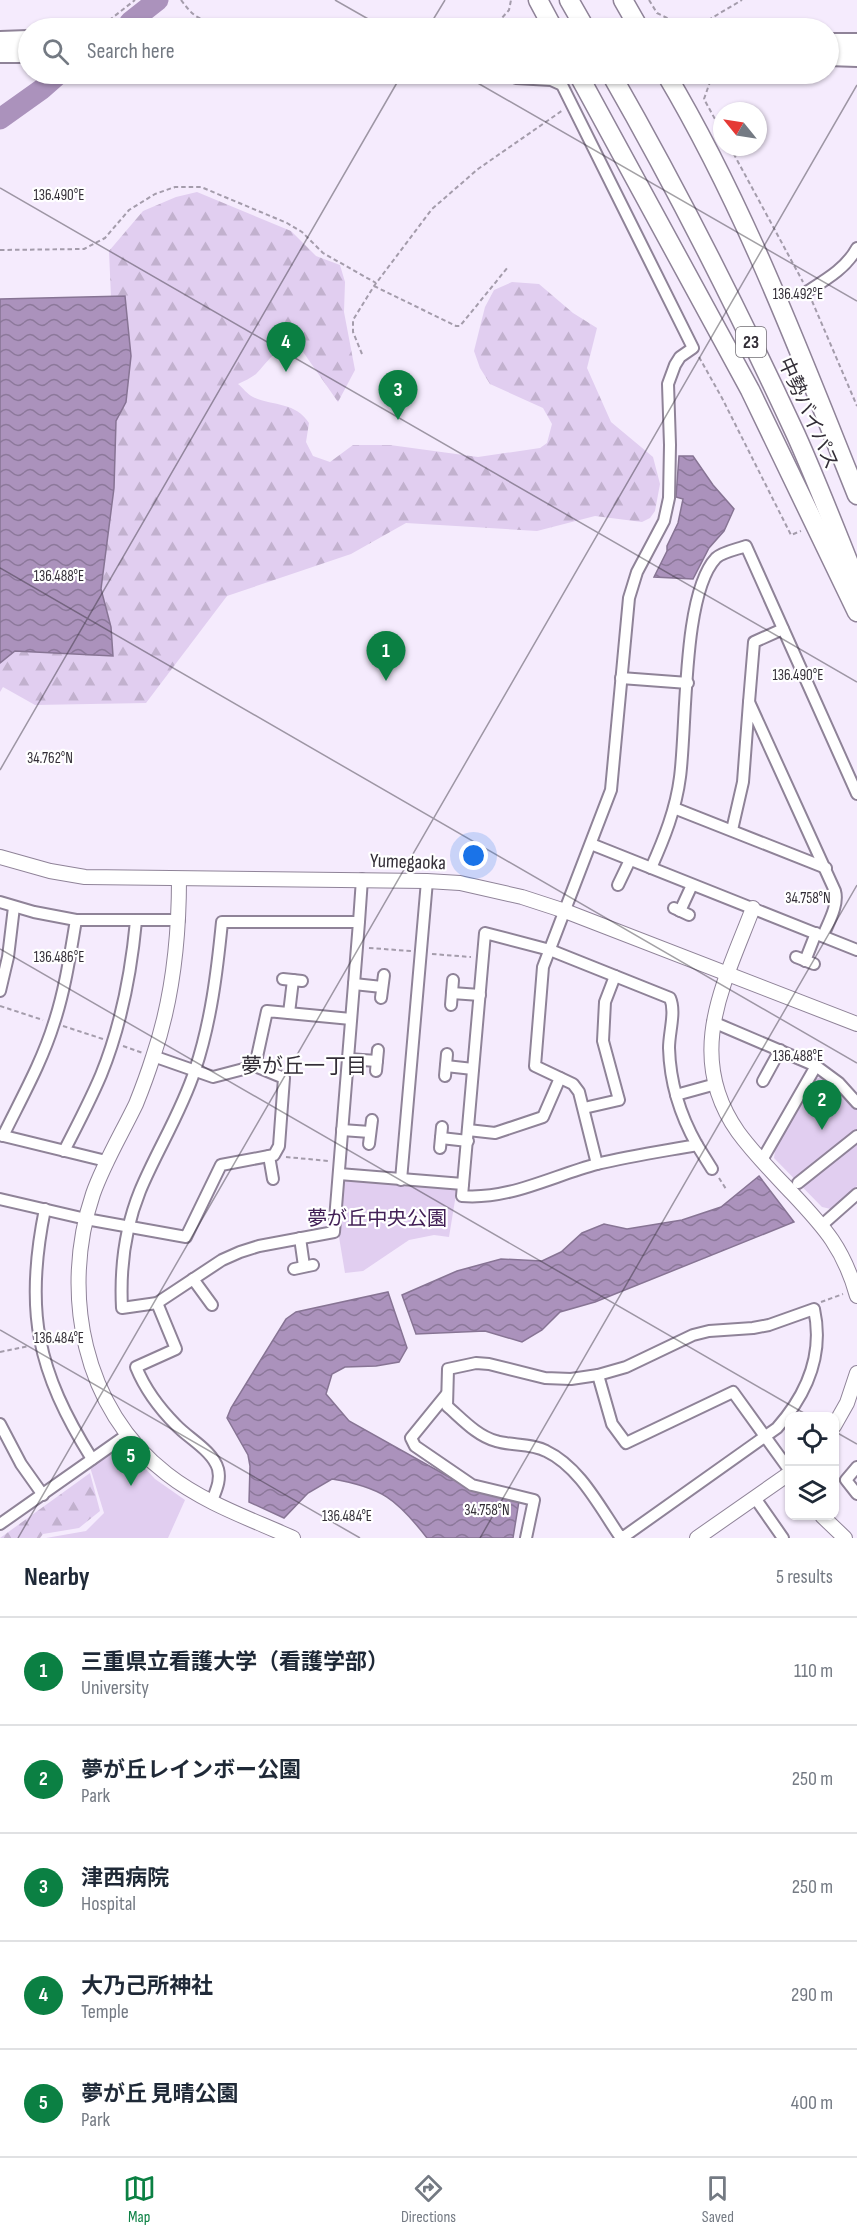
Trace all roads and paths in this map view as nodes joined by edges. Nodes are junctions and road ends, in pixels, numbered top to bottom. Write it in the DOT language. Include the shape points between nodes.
graph roads {
  1 [pos="135,0"];
  2 [pos="181,0"];
  3 [pos="511,0"];
  4 [pos="537,0"];
  5 [pos="569,0"];
  6 [pos="625,0"];
  7 [pos="649,0"];
  8 [pos="742,0"];
  9 [pos="112,18"];
  10 [pos="198,18"];
  11 [pos="502,18"];
  12 [pos="548,18"];
  13 [pos="579,18"];
  14 [pos="634,18"];
  15 [pos="667,18"];
  16 [pos="712,18"];
  17 [pos="18,35"];
  18 [pos="0,40"];
  19 [pos="839,42"];
  20 [pos="857,42"];
  21 [pos="0,54"];
  22 [pos="18,54"];
  23 [pos="839,57"];
  24 [pos="857,58"];
  25 [pos="560,84"];
  26 [pos="583,84"];
  27 [pos="617,84"];
  28 [pos="672,84"];
  29 [pos="709,84"];
  30 [pos="573,103"];
  31 [pos="713,116"];
  32 [pos="735,156"];
  33 [pos="857,248"];
  34 [pos="0,250"];
  35 [pos="508,267"];
  36 [pos="375,284"];
  37 [pos="808,291"];
  38 [pos="693,348"];
  39 [pos="362,354"];
  40 [pos="857,406"];
  41 [pos="857,495"];
  42 [pos="802,530"];
  43 [pos="857,583"];
  44 [pos="857,612"];
  45 [pos="783,629"];
  46 [pos="621,678"];
  47 [pos="688,683"];
  48 [pos="749,702"];
  49 [pos="857,794"];
  50 [pos="674,808"];
  51 [pos="732,830"];
  52 [pos="591,844"];
  53 [pos="0,857"];
  54 [pos="630,860"];
  55 [pos="651,868"];
  56 [pos="826,868"];
  57 [pos="179,879"];
  58 [pos="362,879"];
  59 [pos="427,881"];
  60 [pos="619,885"];
  61 [pos="692,885"];
  62 [pos="0,902"];
  63 [pos="14,907"];
  64 [pos="753,909"];
  65 [pos="566,911"];
  66 [pos="681,911"];
  67 [pos="76,920"];
  68 [pos="179,920"];
  69 [pos="136,921"];
  70 [pos="359,922"];
  71 [pos="820,935"];
  72 [pos="357,947"];
  73 [pos="550,950"];
  74 [pos="857,950"];
  75 [pos="421,952"];
  76 [pos="483,958"];
  77 [pos="805,961"];
  78 [pos="384,975"];
  79 [pos="727,975"];
  80 [pos="615,976"];
  81 [pos="293,980"];
  82 [pos="453,980"];
  83 [pos="354,984"];
  84 [pos="0,991"];
  85 [pos="452,993"];
  86 [pos="480,995"];
  87 [pos="451,1005"];
  88 [pos="0,1006"];
  89 [pos="289,1013"];
  90 [pos="351,1019"];
  91 [pos="713,1022"];
  92 [pos="54,1024"];
  93 [pos="857,1024"];
  94 [pos="113,1042"];
  95 [pos="780,1050"];
  96 [pos="447,1054"];
  97 [pos="153,1056"];
  98 [pos="348,1059"];
  99 [pos="377,1061"];
  100 [pos="255,1066"];
  101 [pos="816,1066"];
  102 [pos="473,1069"];
  103 [pos="195,1070"];
  104 [pos="560,1077"];
  105 [pos="763,1081"];
  106 [pos="716,1084"];
  107 [pos="676,1095"];
  108 [pos="857,1103"];
  109 [pos="584,1108"];
  110 [pos="372,1120"];
  111 [pos="342,1130"];
  112 [pos="370,1132"];
  113 [pos="2,1136"];
  114 [pos="468,1136"];
  115 [pos="857,1136"];
  116 [pos="441,1138"];
  117 [pos="369,1144"];
  118 [pos="697,1145"];
  119 [pos="64,1150"];
  120 [pos="272,1154"];
  121 [pos="762,1160"];
  122 [pos="106,1161"];
  123 [pos="340,1161"];
  124 [pos="597,1164"];
  125 [pos="712,1169"];
  126 [pos="339,1174"];
  127 [pos="273,1179"];
  128 [pos="401,1180"];
  129 [pos="798,1183"];
  130 [pos="463,1184"];
  131 [pos="856,1196"];
  132 [pos="0,1199"];
  133 [pos="45,1209"];
  134 [pos="86,1219"];
  135 [pos="822,1225"];
  136 [pos="129,1226"];
  137 [pos="300,1238"];
  138 [pos="304,1267"];
  139 [pos="193,1279"];
  140 [pos="856,1293"];
  141 [pos="158,1303"];
  142 [pos="212,1305"];
  143 [pos="814,1309"];
  144 [pos="857,1373"];
  145 [pos="598,1375"];
  146 [pos="446,1395"];
  147 [pos="839,1417"];
  148 [pos="0,1424"];
  149 [pos="128,1434"];
  150 [pos="765,1436"];
  151 [pos="92,1459"];
  152 [pos="785,1466"];
  153 [pos="857,1467"];
  154 [pos="785,1475"];
  155 [pos="857,1494"];
  156 [pos="43,1495"];
  157 [pos="755,1498"];
  158 [pos="212,1501"];
  159 [pos="827,1520"];
  160 [pos="0,1524"];
  161 [pos="778,1536"];
  162 [pos="292,1538"];
  163 [pos="526,1538"];
  164 [pos="622,1538"];
  165 [pos="697,1538"];
  166 [pos="845,1538"];
  1 -- 9 [label="path"];
  2 -- 10 [label="path"];
  3 -- 11 [label="path"];
  4 -- 12 [label="highway"];
  5 -- 13 [label="highway"];
  6 -- 14 [label="highway"];
  7 -- 15 [label="path" via="657,13"];
  8 -- 16 [label="path"];
  17 -- 18 [label="main road"];
  19 -- 20 [label="main road"];
  21 -- 22 [label="main road"];
  23 -- 24 [label="main road"];
  25 -- 30 [label="street"];
  26 -- 44 [label="highway" via="750,390"];
  27 -- 43 [label="highway, 中勢バイパス / 23" via="731,300 782,406"];
  28 -- 41 [label="highway" via="748,228"];
  29 -- 31 [label="path" via="704,99"];
  30 -- 36 [label="path" via="438,202"];
  30 -- 38 [label="street"];
  32 -- 37 [label="path"];
  33 -- 37 [label="street" via="832,276"];
  34 -- 36 [label="path" via="84,249 105,238 129,210 155,194 175,187 201,187 287,223 323,253"];
  35 -- 36 [label="path" via="460,326"];
  36 -- 39 [label="path" via="352,320"];
  37 -- 40 [label="path"];
  38 -- 42 [label="path" via="791,535"];
  38 -- 46 [label="street" via="675,364 668,384 671,487 664,520 631,586"];
  45 -- 47 [label="street" via="746,546 717,557 701,586 693,616"];
  45 -- 48 [label="street" via="754,642"];
  45 -- 49 [label="street"];
  46 -- 47 [label="street"];
  46 -- 52 [label="street" via="611,790"];
  47 -- 50 [label="street"];
  48 -- 51 [label="street" via="743,782"];
  48 -- 56 [label="street"];
  50 -- 51 [label="street"];
  50 -- 55 [label="street"];
  51 -- 56 [label="street"];
  52 -- 54 [label="street"];
  52 -- 65 [label="street"];
  53 -- 57 [label="street, Yumegaoka" via="85,877"];
  54 -- 55 [label="street"];
  54 -- 60 [label="street"];
  55 -- 61 [label="street"];
  56 -- 71 [label="street" via="837,897"];
  57 -- 58 [label="street, Yumegaoka"];
  57 -- 68 [label="street"];
  58 -- 59 [label="street, Yumegaoka"];
  58 -- 70 [label="street"];
  59 -- 65 [label="street, Yumegaoka" via="460,883"];
  59 -- 75 [label="street"];
  61 -- 64 [label="street"];
  61 -- 66 [label="street"];
  62 -- 63 [label="street"];
  63 -- 67 [label="street"];
  63 -- 84 [label="street"];
  64 -- 71 [label="street"];
  64 -- 79 [label="street"];
  65 -- 73 [label="street"];
  65 -- 79 [label="street, Yumegaoka"];
  67 -- 69 [label="street"];
  67 -- 92 [label="street"];
  68 -- 69 [label="street"];
  68 -- 97 [label="street" via="169,1000"];
  69 -- 94 [label="street" via="129,975"];
  70 -- 72 [label="street"];
  70 -- 103 [label="street" via="222,922 213,1000"];
  71 -- 74 [label="street"];
  71 -- 77 [label="street"];
  72 -- 75 [label="path"];
  72 -- 83 [label="street"];
  73 -- 76 [label="street" via="485,933"];
  73 -- 80 [label="street"];
  73 -- 104 [label="street" via="543,967 535,1065"];
  75 -- 76 [label="path"];
  75 -- 128 [label="street"];
  76 -- 86 [label="street"];
  78 -- 83 [label="street" via="382,993"];
  79 -- 91 [label="street"];
  79 -- 93 [label="street, Yumegaoka"];
  80 -- 107 [label="street" via="670,998 673,1005 669,1048"];
  80 -- 109 [label="street" via="605,1002 603,1041 619,1100"];
  81 -- 89 [label="street"];
  82 -- 85 [label="street"];
  83 -- 90 [label="street"];
  85 -- 86 [label="street"];
  85 -- 87 [label="street"];
  86 -- 102 [label="street"];
  88 -- 92 [label="path"];
  89 -- 90 [label="street"];
  89 -- 100 [label="street" via="267,1011"];
  90 -- 98 [label="street"];
  91 -- 95 [label="street"];
  91 -- 106 [label="street" via="711,1050"];
  92 -- 94 [label="path"];
  92 -- 113 [label="street"];
  94 -- 97 [label="path"];
  94 -- 119 [label="street"];
  95 -- 101 [label="street"];
  95 -- 105 [label="street"];
  96 -- 102 [label="street" via="445,1071"];
  97 -- 103 [label="street"];
  97 -- 122 [label="street" via="136,1104"];
  98 -- 99 [label="street"];
  98 -- 111 [label="street"];
  100 -- 103 [label="street" via="213,1077"];
  100 -- 120 [label="street" via="284,1078 279,1146"];
  101 -- 108 [label="street"];
  101 -- 121 [label="street"];
  102 -- 114 [label="street"];
  103 -- 136 [label="street" via="140,1191"];
  104 -- 109 [label="street" via="573,1084"];
  104 -- 114 [label="street" via="543,1117 495,1133"];
  106 -- 107 [label="street"];
  106 -- 121 [label="street" via="730,1119"];
  107 -- 118 [label="street"];
  109 -- 124 [label="street"];
  110 -- 112 [label="street"];
  111 -- 112 [label="street"];
  111 -- 123 [label="street"];
  112 -- 117 [label="street"];
  113 -- 119 [label="street"];
  114 -- 116 [label="street"];
  114 -- 130 [label="street"];
  115 -- 129 [label="street"];
  118 -- 124 [label="street"];
  118 -- 125 [label="street"];
  119 -- 122 [label="street"];
  120 -- 123 [label="path"];
  120 -- 127 [label="street"];
  120 -- 136 [label="street" via="221,1165 186,1237"];
  121 -- 135 [label="street"];
  122 -- 134 [label="street"];
  123 -- 126 [label="street"];
  124 -- 130 [label="street" via="500,1195 462,1196"];
  126 -- 128 [label="street"];
  126 -- 137 [label="street" via="334,1232"];
  128 -- 130 [label="street"];
  131 -- 135 [label="street"];
  132 -- 133 [label="street"];
  133 -- 134 [label="street"];
  133 -- 151 [label="street" via="36,1264 38,1328 53,1387"];
  134 -- 136 [label="street"];
  134 -- 149 [label="street" via="79,1264 79,1318 91,1366 106,1401"];
  135 -- 140 [label="street" via="839,1249"];
  136 -- 141 [label="street" via="122,1308"];
  137 -- 138 [label="street"];
  137 -- 139 [label="street" via="240,1252"];
  139 -- 141 [label="street"];
  139 -- 142 [label="street"];
  140 -- 143 [label="path" via="820,1303"];
  141 -- 158 [label="street" via="176,1349 136,1367 143,1384 175,1425 200,1444 218,1467 219,1485"];
  143 -- 145 [label="street" via="769,1325 693,1335 626,1367"];
  143 -- 150 [label="street" via="817,1346 809,1381 794,1407"];
  144 -- 147 [label="street"];
  145 -- 146 [label="street" via="545,1378 476,1363 448,1369"];
  145 -- 150 [label="street" via="612,1424 626,1443 733,1392"];
  146 -- 163 [label="street" via="411,1438 415,1446 472,1485 534,1500"];
  146 -- 164 [label="street" via="447,1406 489,1439 542,1449 561,1459"];
  148 -- 156 [label="street"];
  149 -- 151 [label="street"];
  149 -- 158 [label="street" via="162,1471"];
  150 -- 152 [label="street"];
  150 -- 164 [label="street"];
  151 -- 156 [label="street"];
  153 -- 155 [label="street" via="846,1480"];
  154 -- 157 [label="street"];
  156 -- 160 [label="street"];
  157 -- 161 [label="street"];
  157 -- 165 [label="street"];
  158 -- 162 [label="street"];
  159 -- 166 [label="street"];
}
